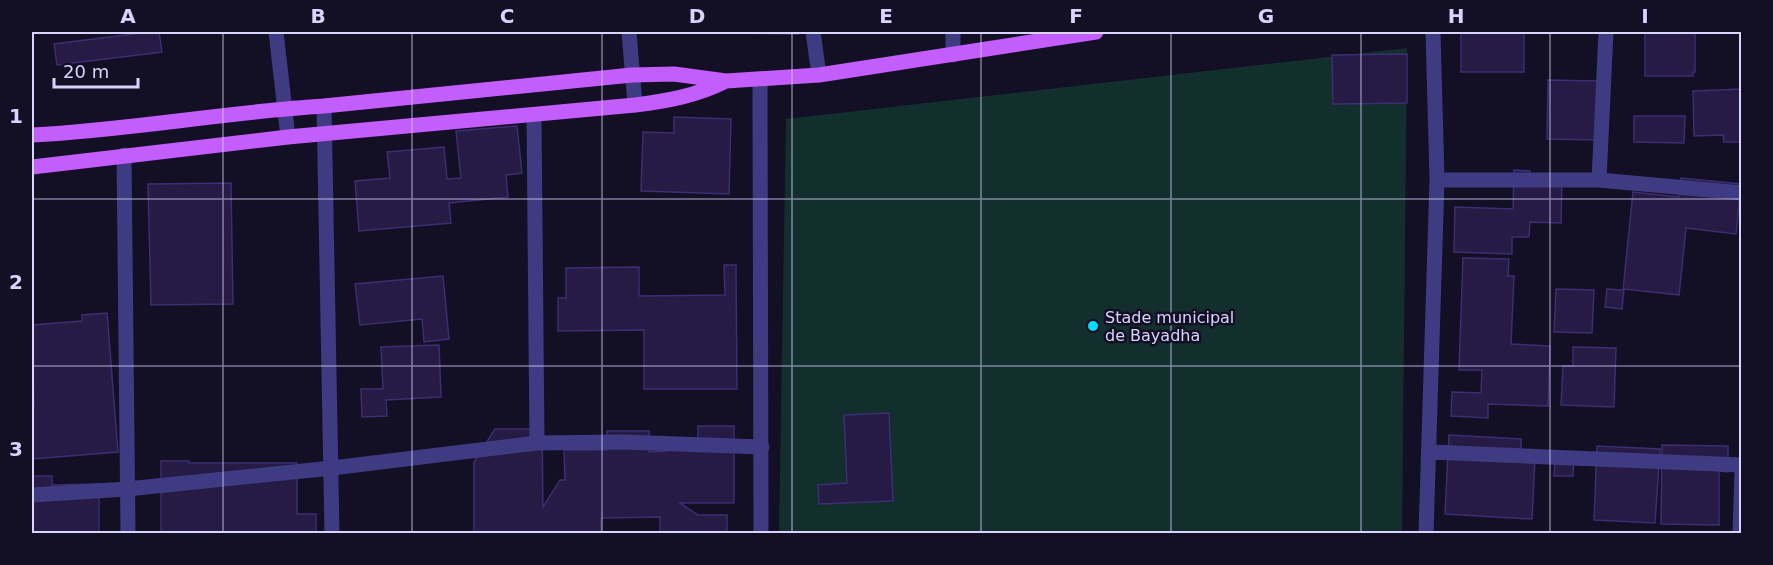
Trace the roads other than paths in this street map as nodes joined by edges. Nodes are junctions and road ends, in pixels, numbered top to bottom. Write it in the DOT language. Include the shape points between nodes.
graph roads {
  1 [pos="276,32"];
  2 [pos="629,32"];
  3 [pos="813,32"];
  4 [pos="953,32"];
  5 [pos="1096,32"];
  6 [pos="1433,32"];
  7 [pos="1606,32"];
  8 [pos="953,55"];
  9 [pos="632,75"];
  10 [pos="819,75"];
  11 [pos="760,79"];
  12 [pos="726,81"];
  13 [pos="635,105"];
  14 [pos="324,106"];
  15 [pos="285,109"];
  16 [pos="534,115"];
  17 [pos="326,134"];
  18 [pos="32,135"];
  19 [pos="288,137"];
  20 [pos="124,155"];
  21 [pos="32,167"];
  22 [pos="1437,180"];
  23 [pos="1599,180"];
  24 [pos="1742,193"];
  25 [pos="537,443"];
  26 [pos="762,447"];
  27 [pos="1430,452"];
  28 [pos="1742,465"];
  29 [pos="332,468"];
  30 [pos="1742,470"];
  31 [pos="127,489"];
  32 [pos="32,495"];
  33 [pos="128,534"];
  34 [pos="332,534"];
  35 [pos="761,534"];
  36 [pos="1426,534"];
  37 [pos="1740,534"];
  1 -- 15 [label="street"];
  2 -- 9 [label="street"];
  3 -- 10 [label="street"];
  4 -- 8 [label="street"];
  5 -- 8 [label="main road"];
  6 -- 22 [label="street"];
  7 -- 23 [label="street"];
  8 -- 10 [label="main road"];
  9 -- 12 [label="main road" via="674,74"];
  9 -- 13 [label="street"];
  9 -- 14 [label="main road"];
  10 -- 11 [label="main road"];
  11 -- 12 [label="main road"];
  11 -- 26 [label="street"];
  12 -- 13 [label="main road" via="704,92"];
  13 -- 16 [label="main road"];
  14 -- 15 [label="main road"];
  14 -- 17 [label="street"];
  15 -- 18 [label="main road"];
  15 -- 19 [label="street"];
  16 -- 17 [label="main road"];
  16 -- 25 [label="street"];
  17 -- 19 [label="main road"];
  17 -- 29 [label="street"];
  19 -- 20 [label="main road"];
  20 -- 21 [label="main road"];
  20 -- 31 [label="street"];
  22 -- 23 [label="street"];
  22 -- 27 [label="street"];
  23 -- 24 [label="street"];
  25 -- 26 [label="street"];
  25 -- 29 [label="street"];
  26 -- 35 [label="street"];
  27 -- 28 [label="street"];
  27 -- 36 [label="street"];
  29 -- 31 [label="street"];
  29 -- 34 [label="street"];
  30 -- 37 [label="street"];
  31 -- 32 [label="street"];
  31 -- 33 [label="street"];
}
